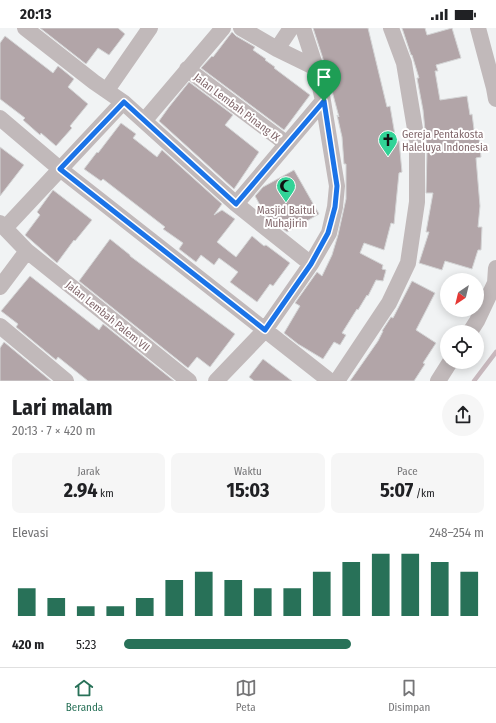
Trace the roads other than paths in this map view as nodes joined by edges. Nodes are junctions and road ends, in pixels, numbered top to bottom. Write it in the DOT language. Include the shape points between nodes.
graph roads {
  1 [pos="25,28"];
  2 [pos="223,28"];
  3 [pos="241,28"];
  4 [pos="291,28"];
  5 [pos="303,28"];
  6 [pos="391,28"];
  7 [pos="478,28"];
  8 [pos="145,30"];
  9 [pos="277,49"];
  10 [pos="316,68"];
  11 [pos="187,69"];
  12 [pos="107,90"];
  13 [pos="495,92"];
  14 [pos="324,101"];
  15 [pos="124,102"];
  16 [pos="0,118"];
  17 [pos="144,121"];
  18 [pos="287,144"];
  19 [pos="60,169"];
  20 [pos="236,204"];
  21 [pos="2,225"];
  22 [pos="27,251"];
  23 [pos="311,264"];
  24 [pos="496,268"];
  25 [pos="0,286"];
  26 [pos="474,325"];
  27 [pos="0,326"];
  28 [pos="265,330"];
  29 [pos="446,369"];
  30 [pos="66,381"];
  31 [pos="189,381"];
  32 [pos="216,381"];
  33 [pos="330,381"];
  34 [pos="337,381"];
  35 [pos="438,381"];
  1 -- 12 [label="street"];
  2 -- 11 [label="street"];
  3 -- 9 [label="street"];
  4 -- 9 [label="street"];
  5 -- 10 [label="street"];
  6 -- 34 [label="street" via="404,63 417,141 417,202 408,263 390,303"];
  7 -- 13 [label="street"];
  8 -- 12 [label="street"];
  9 -- 10 [label="street"];
  10 -- 14 [label="street"];
  11 -- 17 [label="street"];
  11 -- 18 [label="street, Jalan Lembah Pinang IX"];
  12 -- 15 [label="street"];
  14 -- 18 [label="street"];
  14 -- 23 [label="street" via="337,186 328,233"];
  15 -- 17 [label="street"];
  15 -- 19 [label="street"];
  16 -- 19 [label="street"];
  17 -- 20 [label="street"];
  18 -- 20 [label="street"];
  19 -- 21 [label="street"];
  19 -- 28 [label="street"];
  20 -- 23 [label="street"];
  21 -- 22 [label="street, Jalan Lembah Palem VII"];
  22 -- 25 [label="street"];
  22 -- 31 [label="street, Jalan Lembah Palem VII"];
  23 -- 28 [label="street"];
  24 -- 26 [label="street" via="495,283"];
  27 -- 30 [label="street"];
  28 -- 32 [label="street"];
  28 -- 33 [label="street"];
  29 -- 35 [label="street"];
}
